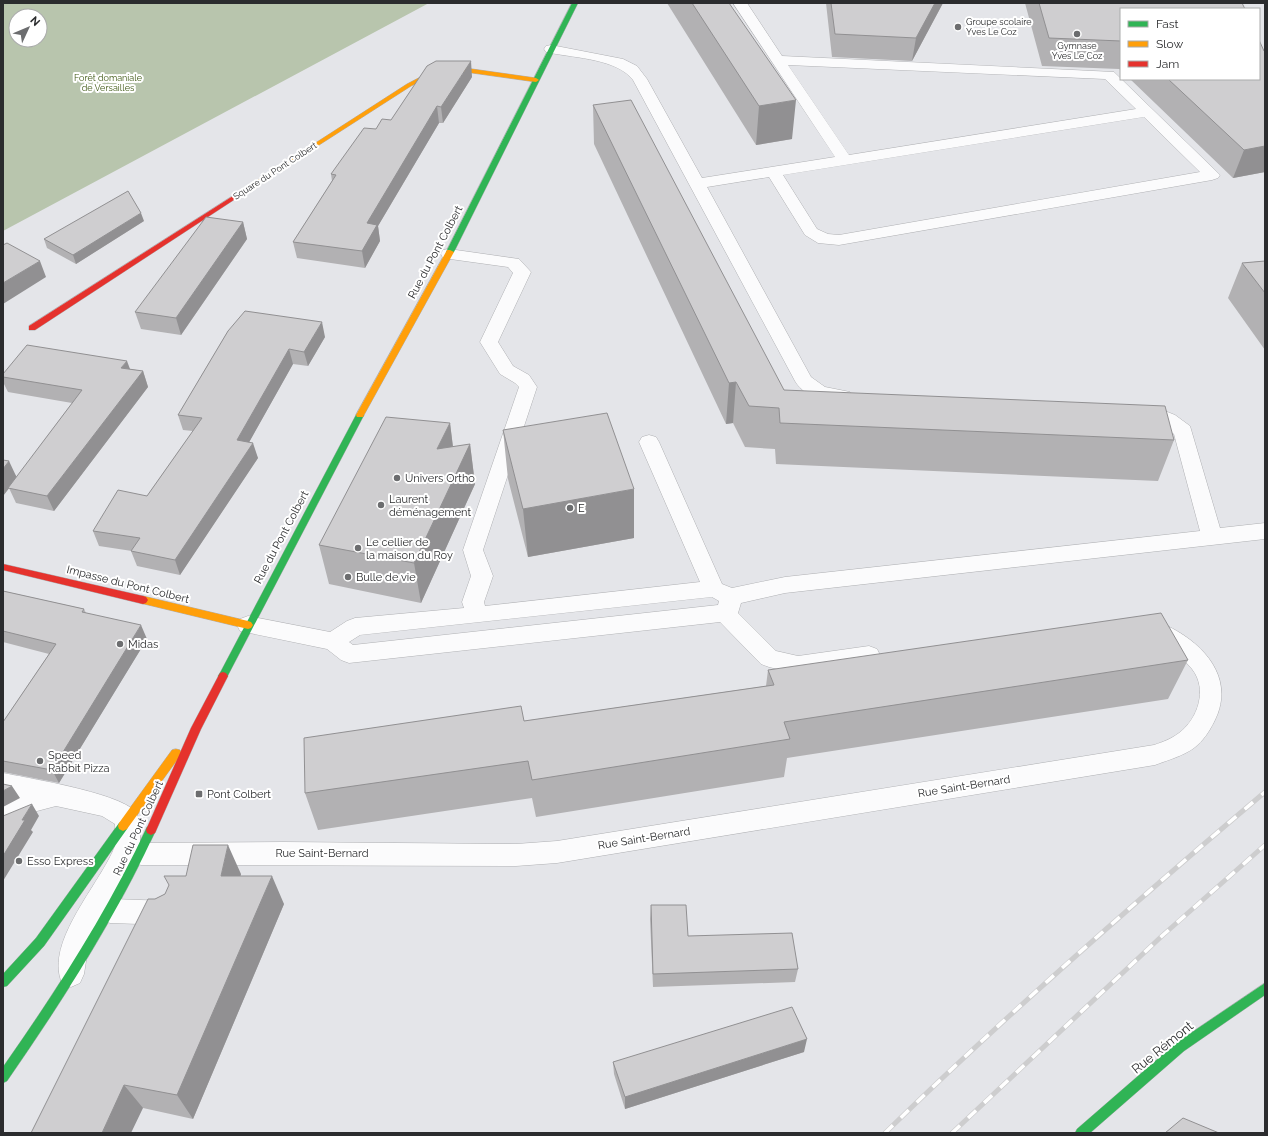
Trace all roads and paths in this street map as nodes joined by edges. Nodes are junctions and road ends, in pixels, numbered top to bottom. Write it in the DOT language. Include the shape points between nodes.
graph roads {
  1 [pos="575,3"];
  2 [pos="740,3"];
  3 [pos="551,49"];
  4 [pos="778,60"];
  5 [pos="536,80"];
  6 [pos="1146,112"];
  7 [pos="845,160"];
  8 [pos="773,171"];
  9 [pos="696,184"];
  10 [pos="449,254"];
  11 [pos="32,328"];
  12 [pos="859,397"];
  13 [pos="1124,412"];
  14 [pos="649,442"];
  15 [pos="1265,531"];
  16 [pos="1212,536"];
  17 [pos="3,566"];
  18 [pos="722,600"];
  19 [pos="478,615"];
  20 [pos="1130,623"];
  21 [pos="248,625"];
  22 [pos="333,641"];
  23 [pos="893,652"];
  24 [pos="196,728"];
  25 [pos="3,783"];
  26 [pos="54,796"];
  27 [pos="7,819"];
  28 [pos="128,819"];
  29 [pos="141,854"];
  30 [pos="110,911"];
  31 [pos="170,913"];
  32 [pos="71,979"];
  33 [pos="3,982"];
  34 [pos="1265,988"];
  35 [pos="3,1077"];
  36 [pos="1081,1133"];
  1 -- 3 [label="main road, Rue du Pont Colbert"];
  2 -- 4 [label="lane"];
  3 -- 5 [label="main road, Rue du Pont Colbert"];
  3 -- 9 [label="lane" via="618,62 632,69 640,79"];
  4 -- 6 [label="lane" via="1109,75"];
  4 -- 7 [label="lane"];
  5 -- 10 [label="main road, Rue du Pont Colbert"];
  5 -- 11 [label="main road, Square du Pont Colbert" via="466,70 434,72 409,85"];
  6 -- 7 [label="lane"];
  6 -- 8 [label="lane" via="1212,175 839,240 824,239 811,232"];
  7 -- 8 [label="lane"];
  8 -- 9 [label="lane"];
  9 -- 12 [label="lane" via="804,381 820,393"];
  10 -- 19 [label="lane" via="514,263 522,272 489,342 506,370 522,378 528,387 473,550 482,576 473,602"];
  10 -- 21 [label="main road, Rue du Pont Colbert"];
  13 -- 16 [label="lane" via="1155,414 1171,419 1182,431"];
  14 -- 18 [label="lane"];
  15 -- 16 [label="lane"];
  16 -- 18 [label="lane" via="785,585"];
  17 -- 21 [label="main road, Impasse du Pont Colbert"];
  18 -- 19 [label="lane"];
  18 -- 22 [label="lane" via="349,654"];
  18 -- 23 [label="lane" via="769,658 798,665"];
  19 -- 22 [label="lane" via="355,627"];
  20 -- 29 [label="lane, Rue Saint-Bernard" via="1152,628 1179,642 1199,661 1211,681 1211,705 1201,727 1184,743 1155,755 557,852"];
  21 -- 22 [label="lane"];
  21 -- 24 [label="main road, Rue du Pont Colbert"];
  24 -- 28 [label="main road"];
  24 -- 29 [label="main road, Rue du Pont Colbert"];
  25 -- 26 [label="lane"];
  26 -- 27 [label="lane"];
  26 -- 28 [label="lane" via="108,808"];
  28 -- 32 [label="lane" via="128,846 76,940"];
  28 -- 33 [label="main road" via="40,942"];
  29 -- 30 [label="main road, Rue du Pont Colbert"];
  30 -- 31 [label="lane"];
  30 -- 32 [label="main road, Rue du Pont Colbert"];
  32 -- 35 [label="main road, Rue du Pont Colbert"];
  34 -- 36 [label="main road, Rue Rémont" via="1180,1047"];
}
